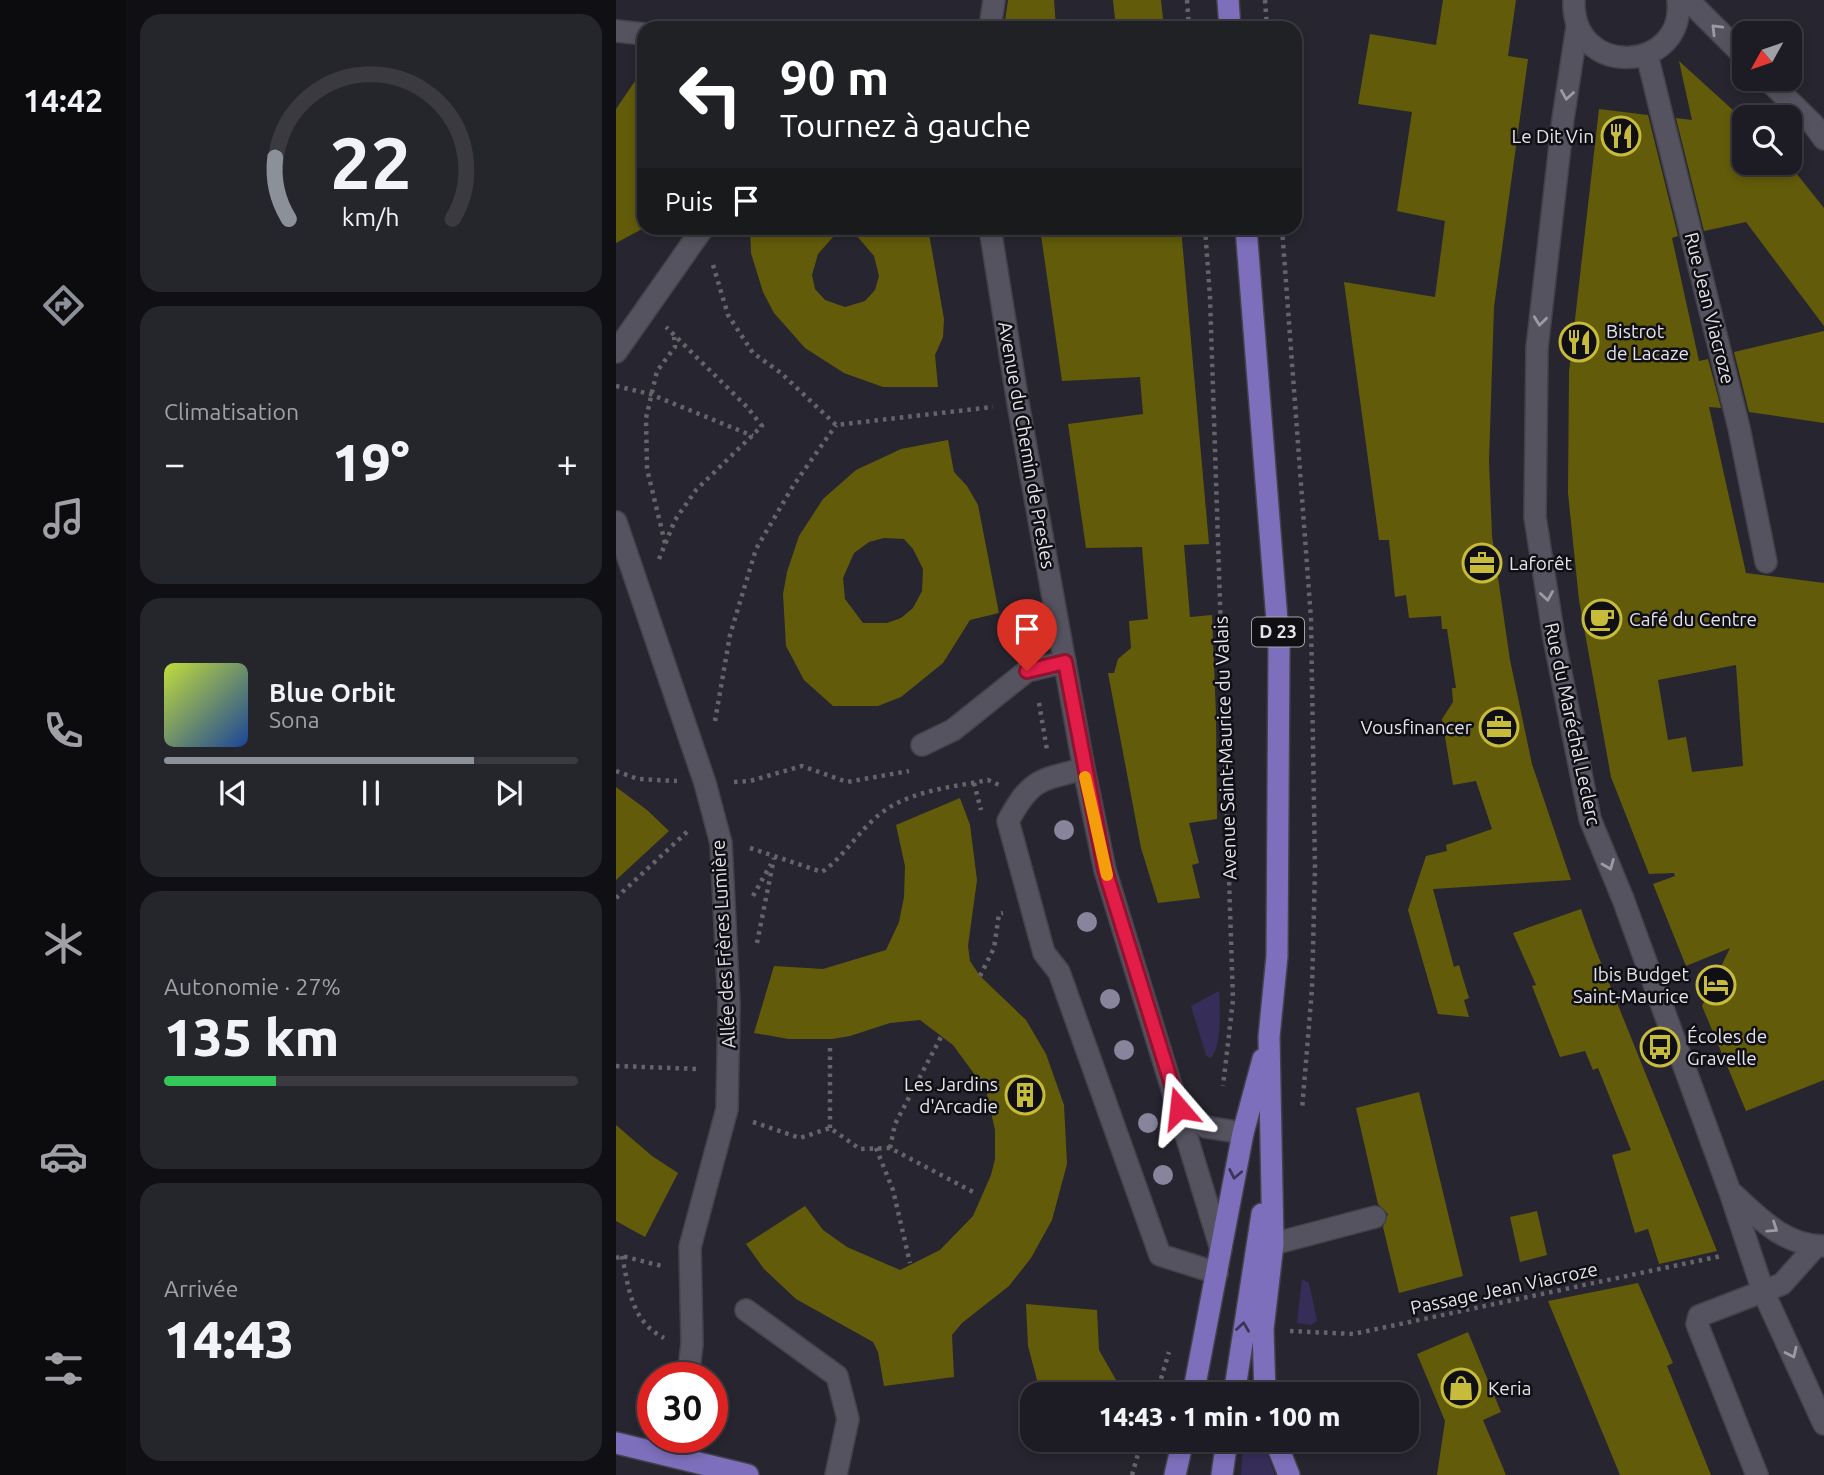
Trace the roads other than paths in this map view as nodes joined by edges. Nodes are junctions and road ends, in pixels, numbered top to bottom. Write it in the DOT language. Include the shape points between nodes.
graph roads {
  1 [pos="994,0"];
  2 [pos="1228,0"];
  3 [pos="1574,0"];
  4 [pos="1678,0"];
  5 [pos="1688,0"];
  6 [pos="991,21"];
  7 [pos="1230,21"];
  8 [pos="1577,27"];
  9 [pos="616,31"];
  10 [pos="637,33"];
  11 [pos="1732,44"];
  12 [pos="1647,55"];
  13 [pos="1781,91"];
  14 [pos="1820,126"];
  15 [pos="699,235"];
  16 [pos="991,235"];
  17 [pos="1247,235"];
  18 [pos="616,352"];
  19 [pos="616,522"];
  20 [pos="1766,562"];
  21 [pos="1065,662"];
  22 [pos="922,745"];
  23 [pos="1084,769"];
  24 [pos="1269,1037"];
  25 [pos="1179,1108"];
  26 [pos="1242,1133"];
  27 [pos="1271,1164"];
  28 [pos="1730,1192"];
  29 [pos="1375,1217"];
  30 [pos="1273,1244"];
  31 [pos="1820,1246"];
  32 [pos="1221,1249"];
  33 [pos="1217,1273"];
  34 [pos="1763,1291"];
  35 [pos="746,1310"];
  36 [pos="690,1362"];
  37 [pos="1196,1382"];
  38 [pos="1236,1382"];
  39 [pos="1265,1382"];
  40 [pos="1824,1424"];
  41 [pos="616,1443"];
  42 [pos="637,1444"];
  43 [pos="1180,1452"];
  44 [pos="1225,1452"];
  45 [pos="1280,1452"];
  46 [pos="686,1453"];
  47 [pos="748,1475"];
  48 [pos="836,1475"];
  49 [pos="1175,1475"];
  50 [pos="1222,1475"];
  51 [pos="1289,1475"];
  52 [pos="1757,1475"];
  1 -- 6 [label="street"];
  2 -- 7 [label="main road"];
  3 -- 8 [label="street, Rue du Maréchal Leclerc"];
  4 -- 12 [label="street" via="1678,19 1671,34"];
  11 -- 5 [label="street, one-way"];
  8 -- 12 [label="street" via="1586,41 1607,55"];
  8 -- 28 [label="street, Rue du Maréchal Leclerc, one-way" via="1537,348 1535,517 1590,819"];
  9 -- 10 [label="street"];
  12 -- 20 [label="street, Rue Jean Viacroze" via="1736,414"];
  13 -- 14 [label="street"];
  15 -- 18 [label="street"];
  16 -- 21 [label="street, Avenue du Chemin de Presles"];
  17 -- 24 [label="main road, D 23" via="1279,646 1277,956"];
  19 -- 36 [label="street, Allée des Frères Lumière" via="705,783 721,844 729,1004 727,1109 690,1247"];
  21 -- 22 [label="street" via="1027,671 953,730"];
  21 -- 23 [label="street, Avenue du Chemin de Presles"];
  23 -- 25 [label="street, Avenue du Chemin de Presles" via="1105,870"];
  23 -- 33 [label="street" via="1040,780 1021,796 1008,821 1044,953 1059,972 1160,1255"];
  24 -- 26 [label="main road, D 23"];
  24 -- 27 [label="main road, D 23"];
  25 -- 26 [label="street" via="1206,1127"];
  25 -- 32 [label="street, Avenue du Chemin de Presles"];
  26 -- 32 [label="main road, D 23, one-way"];
  27 -- 30 [label="main road"];
  38 -- 27 [label="main road, one-way"];
  28 -- 31 [label="street, one-way" via="1772,1229 1803,1244"];
  28 -- 34 [label="street, Rue du Maréchal Leclerc"];
  29 -- 30 [label="street"];
  30 -- 39 [label="main road" via="1264,1329"];
  31 -- 34 [label="street" via="1783,1284"];
  32 -- 33 [label="main road, D 23"];
  33 -- 37 [label="main road, D 23"];
  34 -- 40 [label="street, Rue du Maréchal Leclerc, one-way"];
  34 -- 52 [label="street" via="1699,1316 1697,1324"];
  35 -- 48 [label="street" via="836,1376 848,1419"];
  41 -- 42 [label="main road"];
  43 -- 49 [label="main road"];
  44 -- 50 [label="main road"];
  45 -- 51 [label="main road"];
  46 -- 47 [label="main road"];
}
